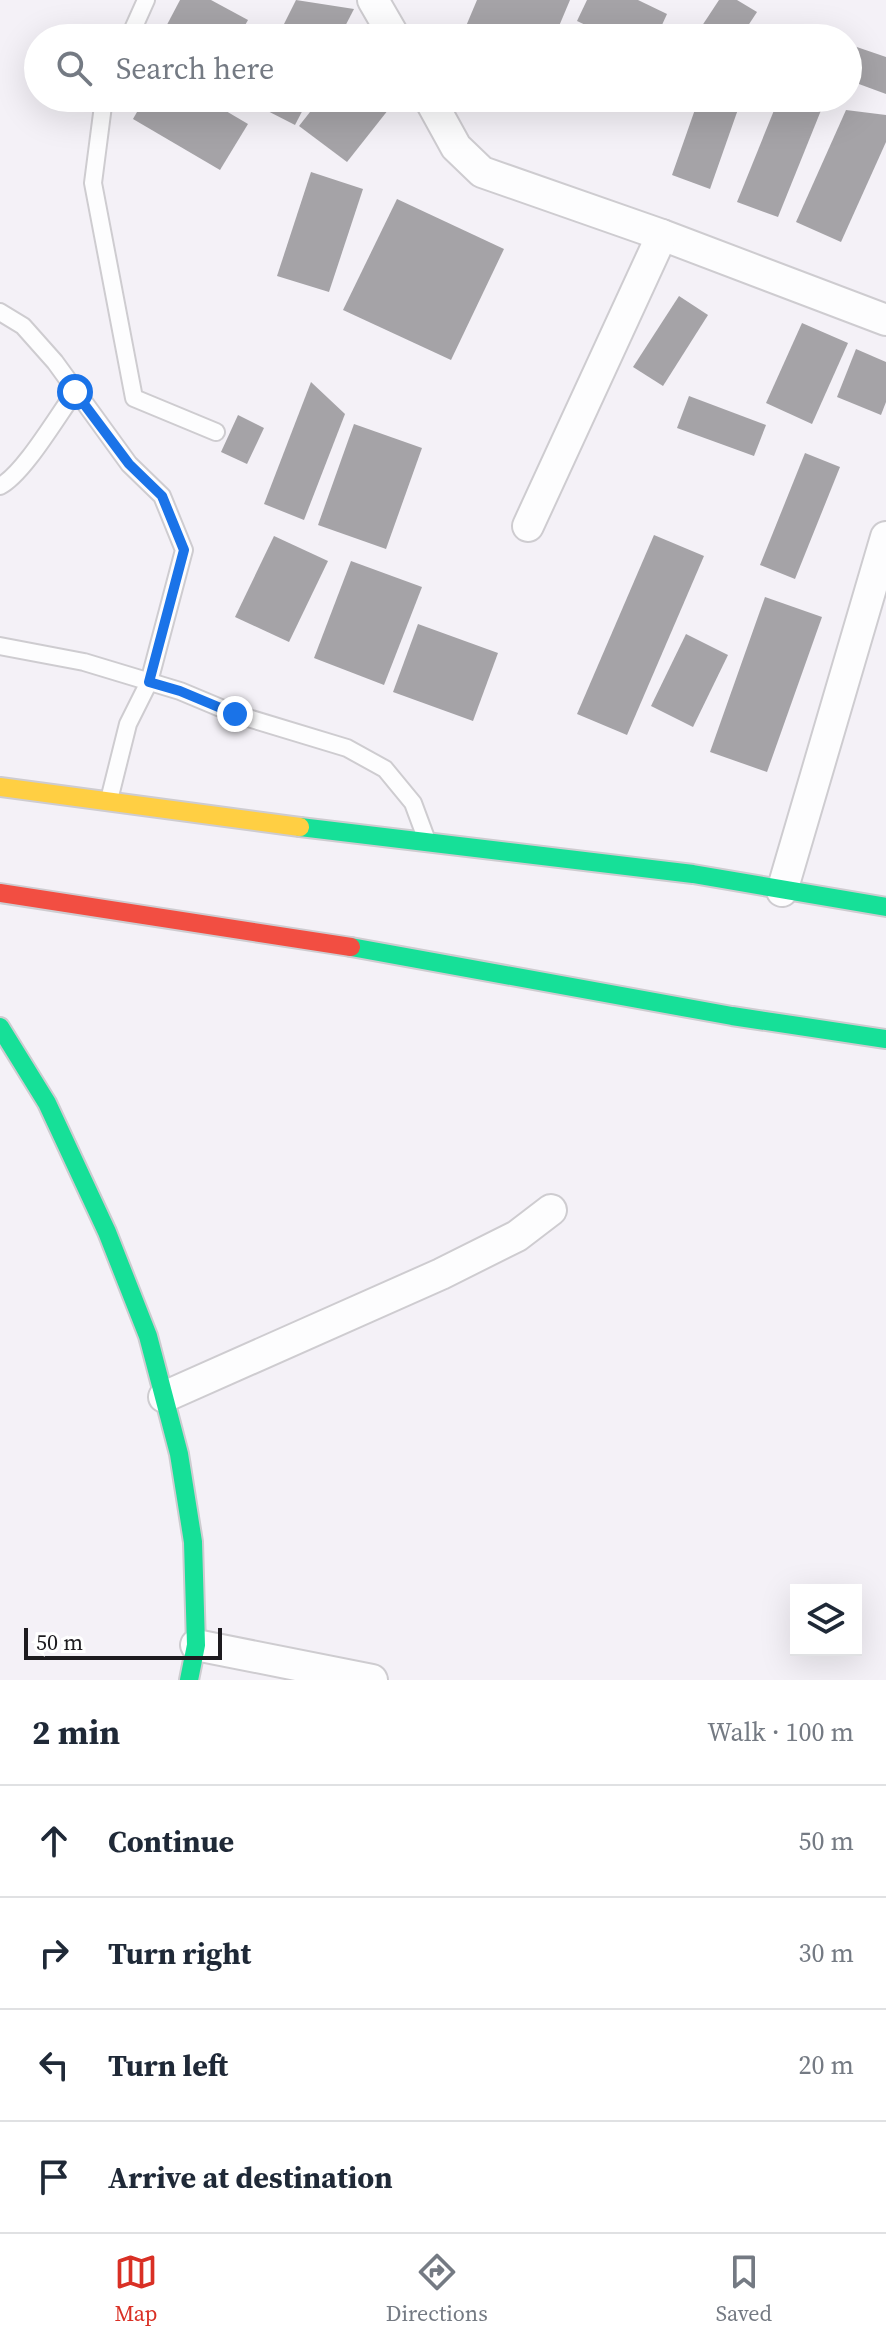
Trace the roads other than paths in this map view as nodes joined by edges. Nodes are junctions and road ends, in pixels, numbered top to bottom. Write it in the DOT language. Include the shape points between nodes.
graph roads {
  1 [pos="146,0"];
  2 [pos="373,0"];
  3 [pos="135,24"];
  4 [pos="387,24"];
  5 [pos="102,112"];
  6 [pos="437,112"];
  7 [pos="662,235"];
  8 [pos="0,312"];
  9 [pos="886,320"];
  10 [pos="75,392"];
  11 [pos="216,432"];
  12 [pos="0,486"];
  13 [pos="528,526"];
  14 [pos="886,537"];
  15 [pos="0,646"];
  16 [pos="149,682"];
  17 [pos="0,787"];
  18 [pos="108,801"];
  19 [pos="429,843"];
  20 [pos="782,891"];
  21 [pos="0,893"];
  22 [pos="886,907"];
  23 [pos="0,1027"];
  24 [pos="886,1039"];
  25 [pos="551,1210"];
  26 [pos="164,1397"];
  27 [pos="196,1645"];
  28 [pos="189,1680"];
  29 [pos="372,1680"];
  1 -- 3 [label="lane"];
  2 -- 4 [label="street"];
  5 -- 11 [label="lane" via="93,183 134,398"];
  6 -- 7 [label="street" via="456,147 482,172"];
  7 -- 9 [label="street"];
  7 -- 13 [label="street"];
  8 -- 10 [label="lane" via="23,326"];
  10 -- 12 [label="lane" via="25,462"];
  10 -- 16 [label="lane" via="129,464 162,496 184,550"];
  14 -- 20 [label="street"];
  15 -- 16 [label="lane" via="84,662"];
  16 -- 18 [label="lane" via="128,724"];
  16 -- 19 [label="lane" via="347,748 385,769 413,803"];
  17 -- 18 [label="street"];
  18 -- 19 [label="street"];
  19 -- 20 [label="street" via="693,874"];
  20 -- 22 [label="street"];
  21 -- 24 [label="street"];
  23 -- 26 [label="street" via="47,1103 107,1232 148,1336"];
  25 -- 26 [label="street" via="517,1236 441,1274"];
  26 -- 27 [label="street" via="193,1542"];
  27 -- 28 [label="street"];
  27 -- 29 [label="street"];
}
